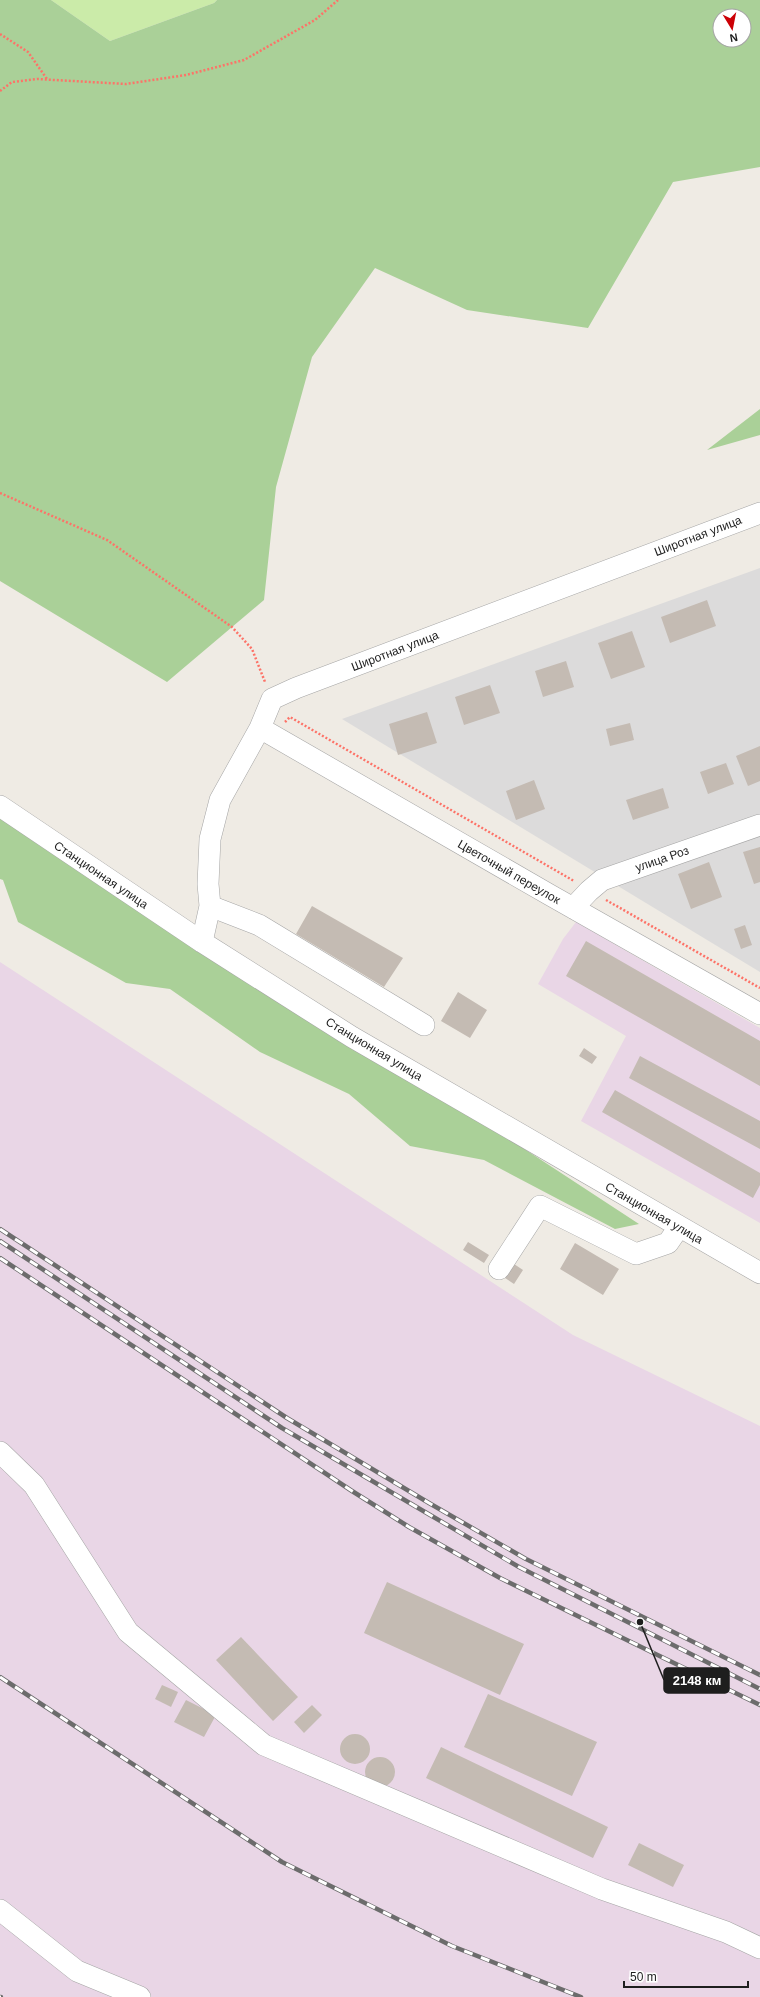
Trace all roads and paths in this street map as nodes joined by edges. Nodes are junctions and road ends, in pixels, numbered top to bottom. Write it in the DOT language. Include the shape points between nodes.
graph roads {
  1 [pos="338,0"];
  2 [pos="0,34"];
  3 [pos="48,79"];
  4 [pos="0,91"];
  5 [pos="0,493"];
  6 [pos="760,513"];
  7 [pos="272,699"];
  8 [pos="260,728"];
  9 [pos="0,806"];
  10 [pos="760,825"];
  11 [pos="210,906"];
  12 [pos="573,908"];
  13 [pos="202,942"];
  14 [pos="760,1014"];
  15 [pos="424,1025"];
  16 [pos="678,1227"];
  17 [pos="499,1269"];
  18 [pos="760,1273"];
  19 [pos="0,1452"];
  20 [pos="0,1910"];
  21 [pos="760,1948"];
  22 [pos="140,1997"];
  1 -- 3 [label="path" via="315,20 244,60 186,75 126,84"];
  2 -- 3 [label="path" via="28,52"];
  3 -- 4 [label="path" via="12,82"];
  5 -- 7 [label="path" via="107,540 232,627 252,649"];
  6 -- 7 [label="street, Широтная улица"];
  7 -- 8 [label="street"];
  8 -- 11 [label="street" via="220,800 210,839"];
  8 -- 12 [label="street, Цветочный переулок"];
  9 -- 13 [label="street, Станционная улица"];
  10 -- 12 [label="street, улица Роз" via="602,880"];
  11 -- 13 [label="street"];
  11 -- 15 [label="street" via="259,925"];
  12 -- 14 [label="street, Цветочный переулок"];
  13 -- 16 [label="street, Станционная улица" via="352,1037"];
  16 -- 17 [label="street" via="668,1243 636,1254 540,1206"];
  16 -- 18 [label="street, Станционная улица"];
  19 -- 21 [label="street" via="34,1485 128,1632 264,1745 602,1889 726,1932"];
  20 -- 22 [label="street" via="77,1971"];
}
